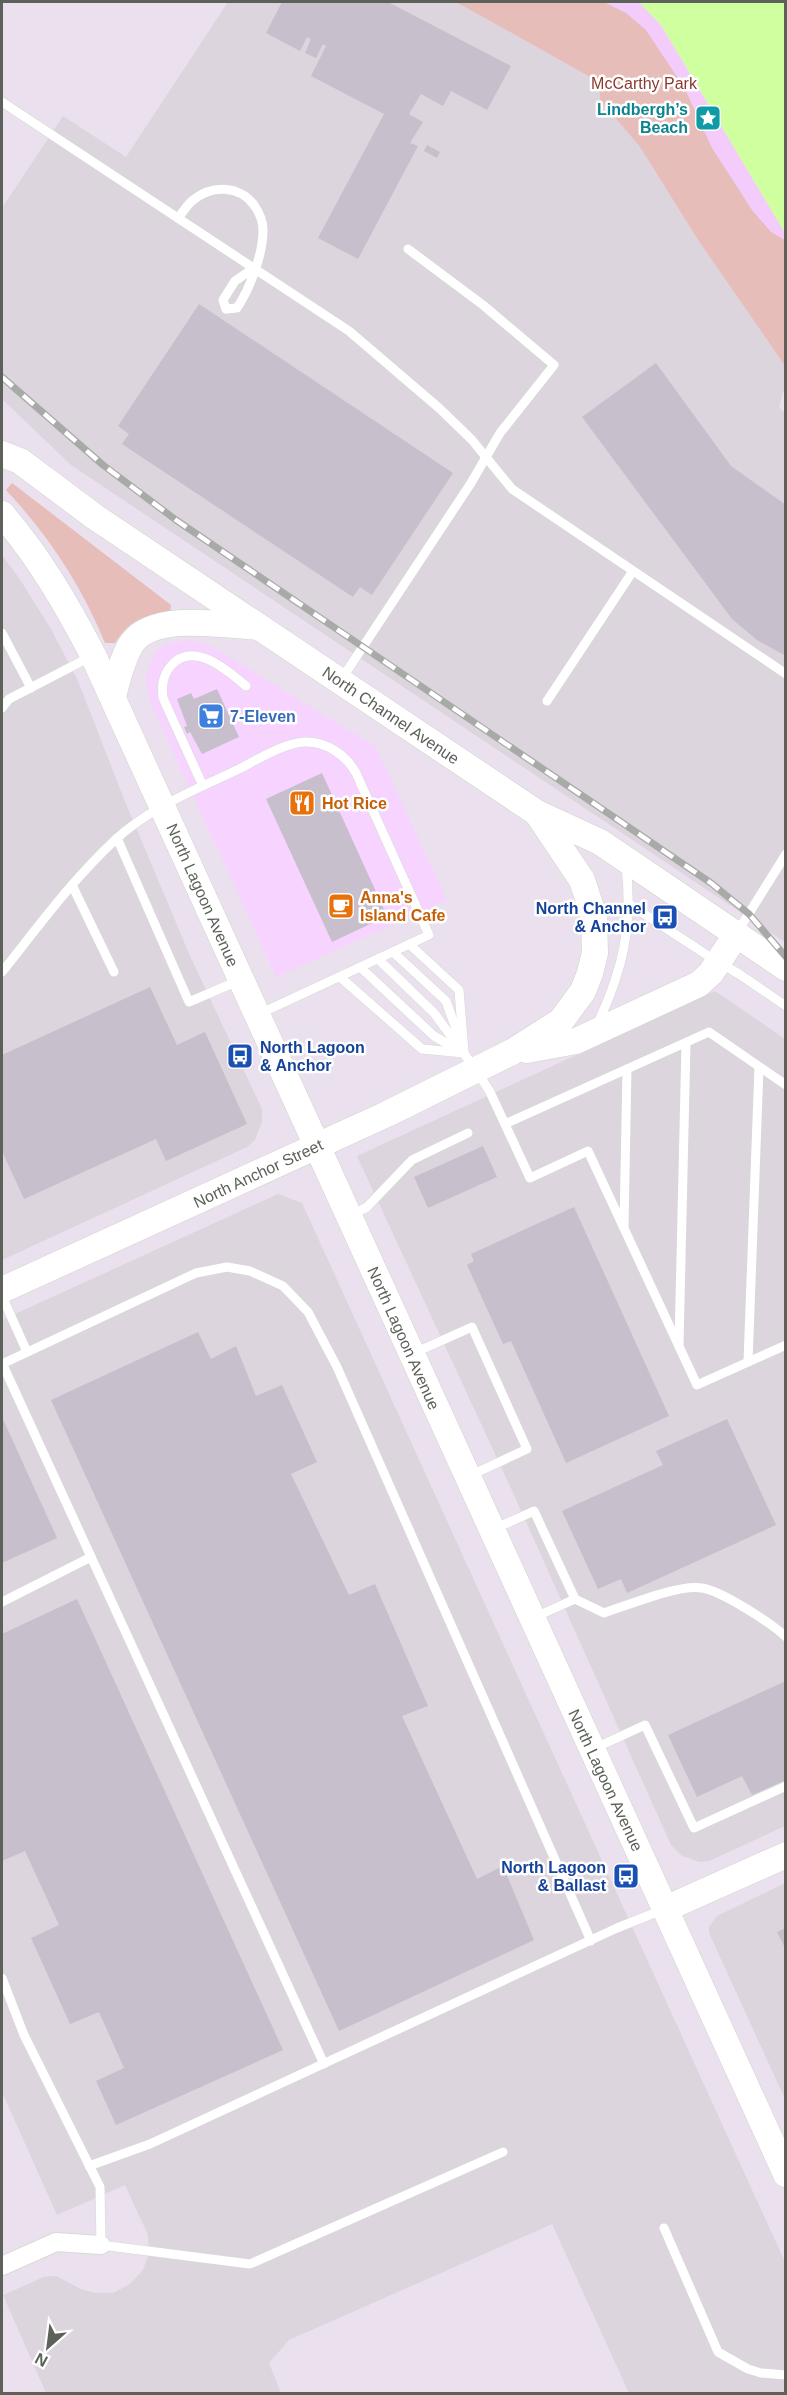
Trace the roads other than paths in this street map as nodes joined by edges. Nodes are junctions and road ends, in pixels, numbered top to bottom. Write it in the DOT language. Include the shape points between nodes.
graph roads {
  1 [pos="2,102"];
  2 [pos="178,218"];
  3 [pos="408,249"];
  4 [pos="254,268"];
  5 [pos="226,309"];
  6 [pos="220,318"];
  7 [pos="2,454"];
  8 [pos="486,457"];
  9 [pos="2,514"];
  10 [pos="633,571"];
  11 [pos="259,627"];
  12 [pos="2,633"];
  13 [pos="93,655"];
  14 [pos="786,674"];
  15 [pos="341,681"];
  16 [pos="246,686"];
  17 [pos="31,688"];
  18 [pos="113,696"];
  19 [pos="547,701"];
  20 [pos="2,708"];
  21 [pos="203,786"];
  22 [pos="162,806"];
  23 [pos="537,813"];
  24 [pos="117,838"];
  25 [pos="786,854"];
  26 [pos="625,859"];
  27 [pos="72,885"];
  28 [pos="629,903"];
  29 [pos="736,935"];
  30 [pos="409,944"];
  31 [pos="393,952"];
  32 [pos="378,959"];
  33 [pos="719,962"];
  34 [pos="360,968"];
  35 [pos="786,968"];
  36 [pos="2,972"];
  37 [pos="114,972"];
  38 [pos="340,977"];
  39 [pos="241,979"];
  40 [pos="786,1006"];
  41 [pos="257,1014"];
  42 [pos="594,1033"];
  43 [pos="686,1043"];
  44 [pos="512,1053"];
  45 [pos="470,1062"];
  46 [pos="759,1067"];
  47 [pos="627,1069"];
  48 [pos="786,1085"];
  49 [pos="505,1124"];
  50 [pos="468,1133"];
  51 [pos="317,1146"];
  52 [pos="349,1218"];
  53 [pos="624,1228"];
  54 [pos="2,1290"];
  55 [pos="2,1296"];
  56 [pos="786,1345"];
  57 [pos="679,1346"];
  58 [pos="27,1352"];
  59 [pos="411,1354"];
  60 [pos="748,1362"];
  61 [pos="2,1363"];
  62 [pos="467,1477"];
  63 [pos="492,1530"];
  64 [pos="91,1557"];
  65 [pos="575,1599"];
  66 [pos="2,1602"];
  67 [pos="532,1618"];
  68 [pos="786,1637"];
  69 [pos="592,1750"];
  70 [pos="786,1786"];
  71 [pos="786,1855"];
  72 [pos="664,1909"];
  73 [pos="591,1941"];
  74 [pos="2,1978"];
  75 [pos="324,2064"];
  76 [pos="503,2152"];
  77 [pos="89,2166"];
  78 [pos="786,2174"];
  79 [pos="664,2228"];
  80 [pos="101,2245"];
  81 [pos="2,2266"];
  82 [pos="786,2375"];
  1 -- 2 [label="lane"];
  2 -- 4 [label="lane"];
  2 -- 4 [label="lane" via="192,201 217,189 236,190 260,213 263,230"];
  3 -- 8 [label="lane" via="554,365 500,433"];
  4 -- 5 [label="lane" via="235,281 223,300"];
  4 -- 5 [label="lane" via="249,290 237,308"];
  4 -- 8 [label="lane" via="350,331 439,408"];
  5 -- 6 [label="lane"];
  7 -- 11 [label="street, North Channel Avenue" via="20,461 95,517"];
  8 -- 10 [label="lane" via="513,489"];
  8 -- 15 [label="lane"];
  9 -- 13 [label="street, North Lagoon Avenue" via="56,587"];
  10 -- 14 [label="lane"];
  10 -- 19 [label="lane"];
  11 -- 15 [label="street, North Channel Avenue"];
  11 -- 18 [label="street" via="184,623 152,627 132,644"];
  12 -- 17 [label="lane"];
  13 -- 17 [label="lane"];
  13 -- 18 [label="street, North Lagoon Avenue"];
  15 -- 23 [label="street, North Channel Avenue"];
  16 -- 21 [label="lane" via="213,662 196,656 174,662 167,671 163,698"];
  17 -- 20 [label="lane" via="9,699"];
  18 -- 22 [label="street, North Lagoon Avenue"];
  21 -- 22 [label="lane"];
  21 -- 30 [label="lane" via="277,750 304,742 330,747 350,762 429,935"];
  22 -- 24 [label="lane"];
  22 -- 39 [label="street, North Lagoon Avenue"];
  23 -- 26 [label="street, North Channel Avenue" via="600,842"];
  23 -- 44 [label="street, North Anchor Street" via="586,889 594,917 595,953 583,991 573,1007 548,1031"];
  24 -- 27 [label="lane"];
  24 -- 39 [label="lane" via="189,1002"];
  25 -- 29 [label="lane"];
  26 -- 28 [label="lane"];
  26 -- 29 [label="street, North Channel Avenue"];
  27 -- 36 [label="lane"];
  27 -- 37 [label="lane"];
  28 -- 33 [label="lane"];
  28 -- 42 [label="lane" via="627,938 619,971"];
  29 -- 33 [label="street, North Anchor Street"];
  29 -- 35 [label="street, North Channel Avenue"];
  30 -- 31 [label="lane"];
  30 -- 45 [label="lane" via="459,990"];
  31 -- 32 [label="lane"];
  31 -- 45 [label="lane" via="446,1001"];
  32 -- 34 [label="lane"];
  32 -- 45 [label="lane" via="434,1013"];
  33 -- 40 [label="lane"];
  33 -- 42 [label="street, North Anchor Street" via="699,984"];
  34 -- 38 [label="lane"];
  34 -- 45 [label="lane" via="434,1036"];
  38 -- 41 [label="lane"];
  38 -- 45 [label="lane" via="422,1049"];
  39 -- 41 [label="street, North Lagoon Avenue"];
  41 -- 51 [label="street, North Lagoon Avenue"];
  42 -- 44 [label="street, North Anchor Street" via="576,1041"];
  43 -- 46 [label="lane" via="709,1032"];
  43 -- 47 [label="lane"];
  43 -- 57 [label="lane"];
  44 -- 45 [label="street, North Anchor Street"];
  45 -- 49 [label="lane"];
  45 -- 51 [label="street, North Anchor Street"];
  46 -- 48 [label="lane"];
  46 -- 60 [label="lane"];
  47 -- 49 [label="lane"];
  47 -- 53 [label="lane"];
  49 -- 53 [label="lane" via="530,1178 588,1151"];
  50 -- 52 [label="lane" via="412,1160 366,1207"];
  51 -- 52 [label="street, North Lagoon Avenue"];
  51 -- 54 [label="street, North Anchor Street"];
  52 -- 59 [label="street, North Lagoon Avenue"];
  53 -- 57 [label="lane"];
  55 -- 58 [label="lane"];
  56 -- 60 [label="lane"];
  57 -- 60 [label="lane" via="697,1385"];
  58 -- 61 [label="lane"];
  58 -- 73 [label="lane" via="196,1273 227,1267 250,1271 283,1286 308,1312 337,1367"];
  59 -- 62 [label="street, North Lagoon Avenue"];
  59 -- 62 [label="lane" via="472,1328 527,1449"];
  61 -- 64 [label="lane"];
  62 -- 63 [label="street, North Lagoon Avenue"];
  63 -- 65 [label="lane" via="534,1511"];
  63 -- 67 [label="street, North Lagoon Avenue"];
  64 -- 66 [label="lane"];
  64 -- 75 [label="lane"];
  65 -- 67 [label="lane"];
  65 -- 68 [label="lane" via="604,1613 676,1590 702,1588 735,1602"];
  67 -- 69 [label="street, North Lagoon Avenue"];
  69 -- 70 [label="lane" via="645,1725 694,1828"];
  69 -- 72 [label="street, North Lagoon Avenue"];
  71 -- 72 [label="street"];
  72 -- 73 [label="lane"];
  72 -- 78 [label="street, North Lagoon Avenue"];
  73 -- 75 [label="lane"];
  74 -- 77 [label="lane" via="24,2035"];
  75 -- 77 [label="lane" via="150,2145"];
  76 -- 80 [label="lane" via="250,2264"];
  77 -- 80 [label="lane" via="100,2187"];
  79 -- 82 [label="lane" via="718,2352 748,2369"];
  80 -- 81 [label="street" via="56,2242"];
}
